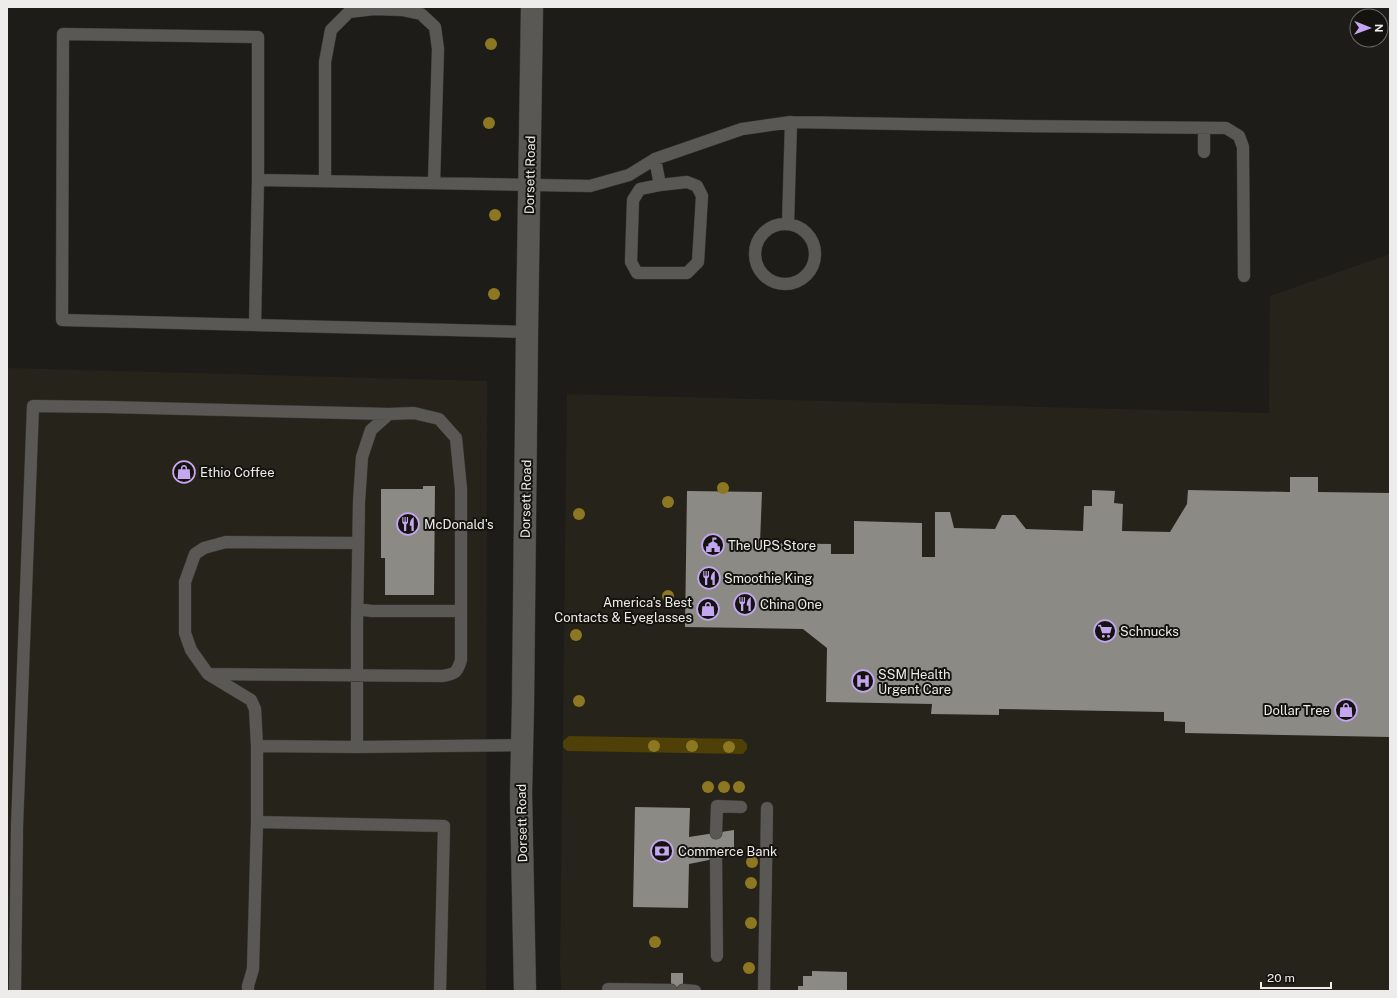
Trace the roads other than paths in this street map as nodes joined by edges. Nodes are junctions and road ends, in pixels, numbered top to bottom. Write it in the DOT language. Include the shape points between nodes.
graph roads {
  1 [pos="532,7"];
  2 [pos="791,122"];
  3 [pos="1204,129"];
  4 [pos="1204,152"];
  5 [pos="656,159"];
  6 [pos="258,180"];
  7 [pos="325,181"];
  8 [pos="434,183"];
  9 [pos="660,185"];
  10 [pos="530,186"];
  11 [pos="788,224"];
  12 [pos="1244,276"];
  13 [pos="255,325"];
  14 [pos="527,332"];
  15 [pos="389,414"];
  16 [pos="358,543"];
  17 [pos="357,609"];
  18 [pos="461,611"];
  19 [pos="208,674"];
  20 [pos="357,676"];
  21 [pos="522,745"];
  22 [pos="257,746"];
  23 [pos="357,747"];
  24 [pos="741,807"];
  25 [pos="767,808"];
  26 [pos="257,822"];
  27 [pos="716,833"];
  28 [pos="716,858"];
  29 [pos="717,956"];
  30 [pos="608,989"];
  31 [pos="670,990"];
  32 [pos="683,990"];
  33 [pos="15,991"];
  34 [pos="248,991"];
  35 [pos="440,991"];
  36 [pos="525,991"];
  37 [pos="695,991"];
  38 [pos="764,991"];
  1 -- 10 [label="main road, Dorsett Road"];
  2 -- 3 [label="lane"];
  2 -- 5 [label="lane" via="742,129"];
  2 -- 11 [label="lane"];
  3 -- 4 [label="lane"];
  3 -- 12 [label="lane" via="1226,128 1239,136 1244,147"];
  5 -- 9 [label="lane"];
  5 -- 10 [label="lane" via="629,175 590,186"];
  6 -- 7 [label="lane"];
  6 -- 13 [label="lane"];
  6 -- 13 [label="lane" via="258,37 63,34 62,320"];
  7 -- 8 [label="lane"];
  7 -- 8 [label="lane" via="325,62 331,30 349,12 374,9 421,14 435,27 438,49"];
  8 -- 10 [label="lane"];
  9 -- 9 [label="lane" via="640,189 633,200 631,262 637,274 687,274 698,262 702,196 697,186 687,182"];
  10 -- 14 [label="main road, Dorsett Road"];
  11 -- 11 [label="lane" via="805,231 811,239 815,257 807,274 799,280 780,283 770,280 763,273 755,254 762,236 769,229"];
  13 -- 14 [label="lane"];
  14 -- 21 [label="main road, Dorsett Road"];
  15 -- 16 [label="lane" via="371,430 362,457"];
  15 -- 18 [label="lane" via="414,414 438,419 456,438 461,489"];
  15 -- 33 [label="lane" via="33,406 18,827"];
  16 -- 17 [label="lane"];
  16 -- 19 [label="lane" via="226,542 204,548 195,554 185,582 185,633 191,650"];
  17 -- 18 [label="lane"];
  17 -- 20 [label="lane"];
  18 -- 20 [label="lane" via="461,660 458,670 452,674"];
  19 -- 20 [label="lane"];
  19 -- 22 [label="lane" via="251,700 255,709"];
  20 -- 23 [label="lane"];
  21 -- 23 [label="lane"];
  21 -- 36 [label="main road, Dorsett Road"];
  22 -- 23 [label="lane"];
  22 -- 26 [label="lane"];
  24 -- 27 [label="lane" via="717,806"];
  25 -- 38 [label="lane"];
  26 -- 34 [label="lane" via="254,969"];
  26 -- 35 [label="lane" via="444,826"];
  28 -- 29 [label="lane"];
  30 -- 31 [label="lane"];
  32 -- 37 [label="lane"];
}
